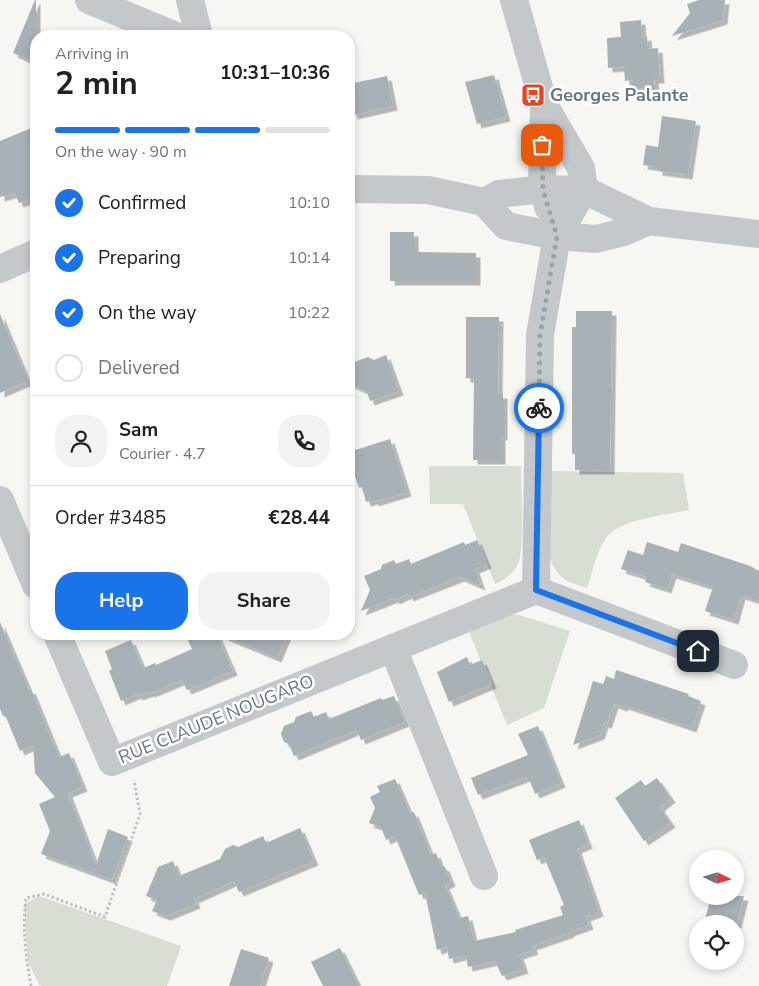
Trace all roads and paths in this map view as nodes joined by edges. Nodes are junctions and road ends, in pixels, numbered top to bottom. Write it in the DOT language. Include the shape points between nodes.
graph roads {
  1 [pos="89,0"];
  2 [pos="190,0"];
  3 [pos="514,0"];
  4 [pos="162,30"];
  5 [pos="198,30"];
  6 [pos="544,105"];
  7 [pos="355,188"];
  8 [pos="543,190"];
  9 [pos="584,190"];
  10 [pos="484,202"];
  11 [pos="649,221"];
  12 [pos="759,234"];
  13 [pos="557,236"];
  14 [pos="30,255"];
  15 [pos="0,269"];
  16 [pos="0,500"];
  17 [pos="5,527"];
  18 [pos="30,563"];
  19 [pos="536,590"];
  20 [pos="60,640"];
  21 [pos="393,648"];
  22 [pos="734,665"];
  23 [pos="130,755"];
  24 [pos="484,876"];
  25 [pos="31,986"];
  1 -- 4 [label="street"];
  2 -- 5 [label="street"];
  3 -- 6 [label="street"];
  6 -- 8 [label="street"];
  6 -- 9 [label="street" via="581,168"];
  7 -- 10 [label="street" via="428,190"];
  8 -- 9 [label="street"];
  8 -- 10 [label="street" via="499,194"];
  8 -- 13 [label="street"];
  9 -- 11 [label="street"];
  9 -- 13 [label="street"];
  10 -- 13 [label="street" via="506,226"];
  11 -- 12 [label="street"];
  11 -- 13 [label="street" via="624,232 596,238"];
  13 -- 19 [label="street" via="540,335"];
  14 -- 15 [label="street"];
  16 -- 17 [label="street"];
  17 -- 18 [label="street"];
  19 -- 21 [label="street, RUE CLAUDE NOUGARO"];
  19 -- 22 [label="street"];
  20 -- 23 [label="street, RUE CLAUDE NOUGARO" via="112,762"];
  21 -- 23 [label="street, RUE CLAUDE NOUGARO"];
  21 -- 24 [label="street"];
  23 -- 25 [label="path" via="140,814 105,917 44,894 26,898 23,918"];
}
